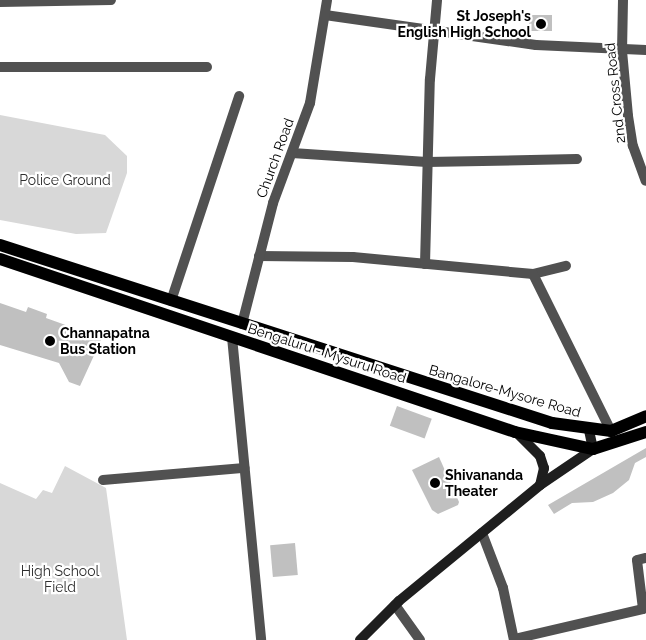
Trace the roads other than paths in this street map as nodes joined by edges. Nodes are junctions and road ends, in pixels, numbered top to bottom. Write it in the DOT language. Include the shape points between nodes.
graph roads {
  1 [pos="111,0"];
  2 [pos="327,0"];
  3 [pos="437,0"];
  4 [pos="623,0"];
  5 [pos="0,2"];
  6 [pos="325,15"];
  7 [pos="433,33"];
  8 [pos="646,50"];
  9 [pos="622,51"];
  10 [pos="0,67"];
  11 [pos="208,67"];
  12 [pos="239,96"];
  13 [pos="292,153"];
  14 [pos="577,159"];
  15 [pos="427,162"];
  16 [pos="646,181"];
  17 [pos="0,245"];
  18 [pos="259,256"];
  19 [pos="0,259"];
  20 [pos="425,264"];
  21 [pos="566,266"];
  22 [pos="533,274"];
  23 [pos="133,288"];
  24 [pos="171,300"];
  25 [pos="128,302"];
  26 [pos="242,324"];
  27 [pos="232,337"];
  28 [pos="646,416"];
  29 [pos="589,430"];
  30 [pos="611,431"];
  31 [pos="515,432"];
  32 [pos="646,432"];
  33 [pos="609,446"];
  34 [pos="593,448"];
  35 [pos="244,468"];
  36 [pos="103,480"];
  37 [pos="540,485"];
  38 [pos="482,533"];
  39 [pos="646,558"];
  40 [pos="395,605"];
  41 [pos="514,639"];
  42 [pos="261,640"];
  43 [pos="360,640"];
  44 [pos="420,640"];
  1 -- 5 [label="street"];
  2 -- 6 [label="street, Church Road"];
  3 -- 7 [label="street"];
  4 -- 9 [label="street, 2nd Cross Road"];
  6 -- 7 [label="street"];
  6 -- 13 [label="street, Church Road" via="310,103"];
  7 -- 9 [label="street"];
  7 -- 15 [label="street"];
  8 -- 9 [label="street"];
  9 -- 16 [label="street, 2nd Cross Road" via="634,146"];
  10 -- 11 [label="street"];
  12 -- 24 [label="street"];
  13 -- 15 [label="street"];
  13 -- 18 [label="street, Church Road"];
  14 -- 15 [label="street"];
  15 -- 20 [label="street"];
  17 -- 23 [label="main road, Bengaluru - Mysuru Road"];
  18 -- 20 [label="street" via="353,257"];
  18 -- 26 [label="street, Church Road"];
  19 -- 25 [label="main road, Bengaluru - Mysuru Road"];
  20 -- 22 [label="street"];
  21 -- 22 [label="street"];
  22 -- 30 [label="street"];
  23 -- 24 [label="main road, Bengaluru - Mysuru Road"];
  23 -- 25 [label="main road"];
  24 -- 26 [label="main road, Bengaluru - Mysuru Road"];
  25 -- 27 [label="main road, Bengaluru - Mysuru Road"];
  26 -- 29 [label="main road, Bangalore-Mysore Road" via="513,412"];
  27 -- 31 [label="main road, Bengaluru - Mysuru Road"];
  27 -- 35 [label="street"];
  28 -- 30 [label="main road, Bangalore-Mysore Road"];
  29 -- 30 [label="main road, Bangalore-Mysore Road"];
  29 -- 34 [label="main road"];
  30 -- 33 [label="main road"];
  31 -- 34 [label="main road, Bengaluru - Mysuru Road"];
  31 -- 37 [label="main road" via="540,456 544,468"];
  32 -- 33 [label="main road, Bengaluru - Mysuru Road"];
  33 -- 34 [label="main road, Bengaluru - Mysuru Road"];
  34 -- 37 [label="main road"];
  35 -- 36 [label="street"];
  35 -- 42 [label="street"];
  37 -- 38 [label="main road"];
  38 -- 40 [label="main road"];
  38 -- 41 [label="street" via="503,588"];
  39 -- 41 [label="street" via="636,560 643,609"];
  40 -- 43 [label="main road"];
  40 -- 44 [label="street"];
}
